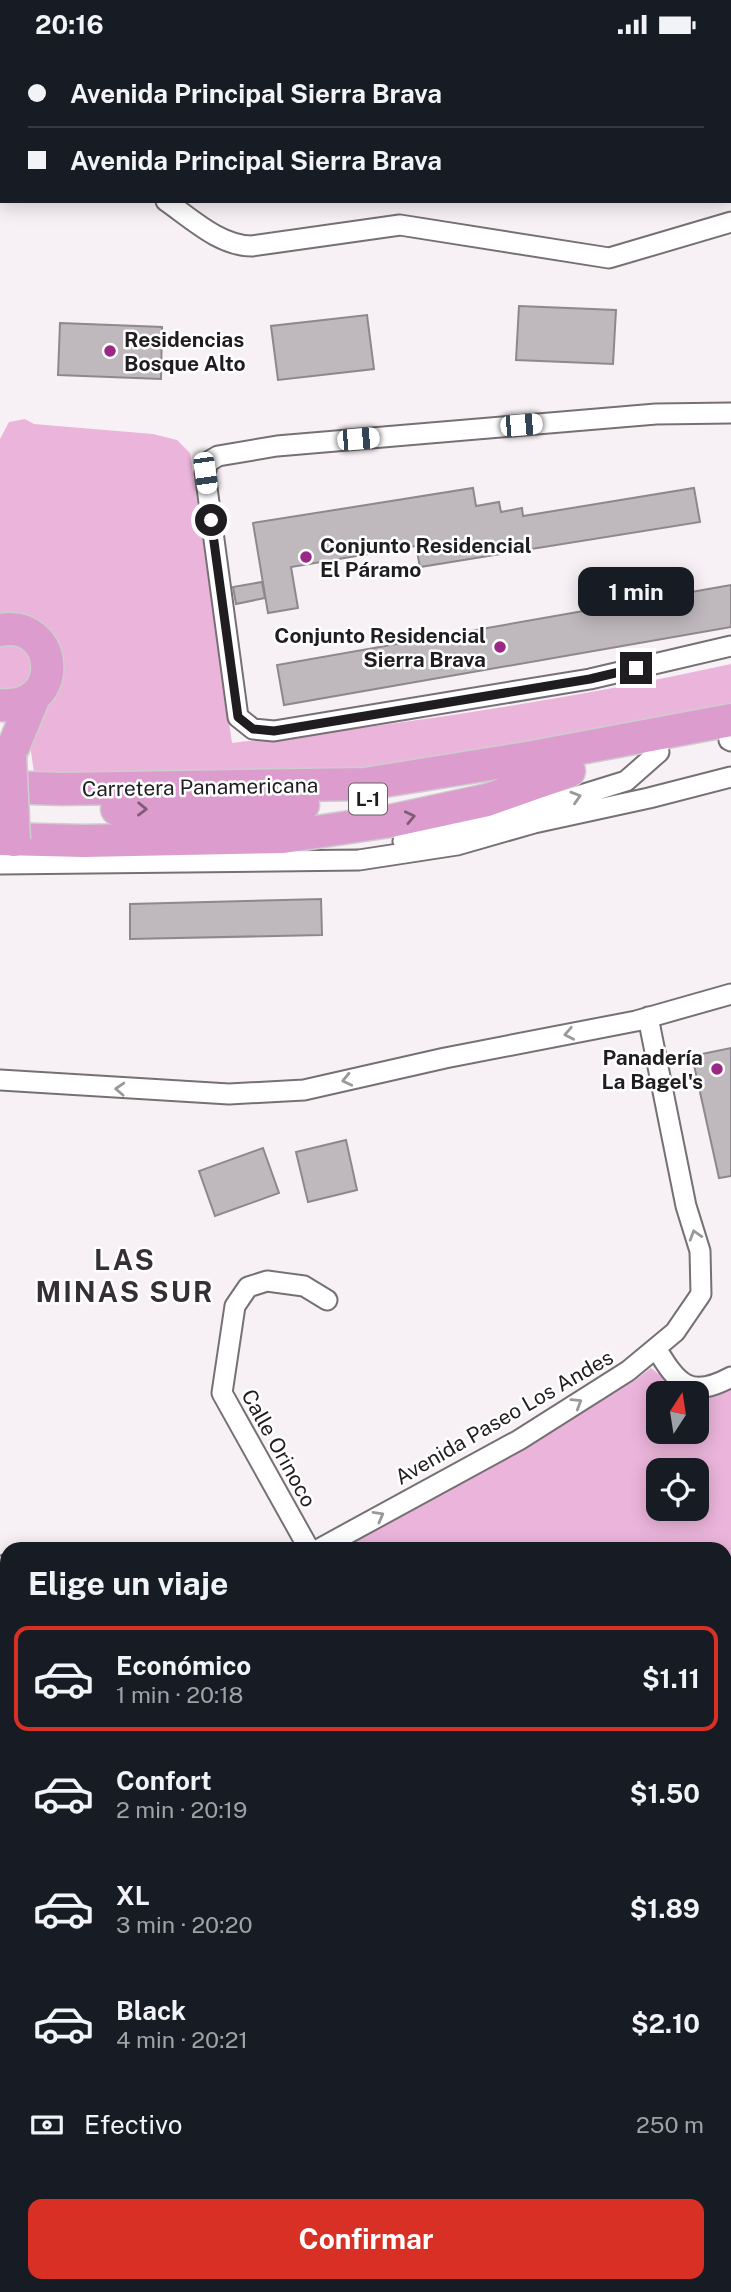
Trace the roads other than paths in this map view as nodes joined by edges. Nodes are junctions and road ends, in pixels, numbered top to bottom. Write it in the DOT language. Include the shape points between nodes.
graph roads {
  1 [pos="169,203"];
  2 [pos="731,222"];
  3 [pos="731,413"];
  4 [pos="0,630"];
  5 [pos="731,646"];
  6 [pos="34,697"];
  7 [pos="0,705"];
  8 [pos="731,735"];
  9 [pos="5,741"];
  10 [pos="659,753"];
  11 [pos="569,771"];
  12 [pos="731,777"];
  13 [pos="0,787"];
  14 [pos="0,807"];
  15 [pos="4,849"];
  16 [pos="731,994"];
  17 [pos="642,1019"];
  18 [pos="0,1080"];
  19 [pos="327,1300"];
  20 [pos="656,1348"];
  21 [pos="731,1377"];
  22 [pos="305,1542"];
  23 [pos="333,1542"];
  1 -- 2 [label="street" via="238,246 400,225 609,258"];
  3 -- 5 [label="street" via="656,414 277,446 218,456 208,462 205,473 238,717 253,729 274,731 590,679"];
  4 -- 6 [label="main road" via="31,635 46,654 47,677"];
  6 -- 7 [label="main road" via="12,706"];
  6 -- 9 [label="main road"];
  8 -- 10 [label="main road, Carretera Panamericana / L-1"];
  8 -- 13 [label="main road, Carretera Panamericana / L-1" via="527,758 365,784"];
  9 -- 15 [label="main road, bridge"];
  10 -- 11 [label="main road, Carretera Panamericana / L-1"];
  15 -- 10 [label="street, one-way" via="337,851 394,843 537,809 626,781"];
  14 -- 11 [label="main road, Carretera Panamericana / L-1, one-way" via="259,808 360,800"];
  15 -- 11 [label="main road, L-1, one-way" via="84,841 283,837 487,800"];
  12 -- 15 [label="street" via="457,845 359,860"];
  16 -- 17 [label="street"];
  17 -- 18 [label="street, one-way" via="304,1090 229,1094"];
  20 -- 17 [label="street, Avenida Paseo Los Andes, one-way" via="675,1332 701,1294 700,1251"];
  19 -- 22 [label="street, Calle Orinoco" via="304,1286 267,1281 248,1287 235,1306 222,1394"];
  20 -- 21 [label="street" via="668,1369 690,1387 708,1388"];
  23 -- 20 [label="street, Avenida Paseo Los Andes, one-way" via="519,1440"];
}
